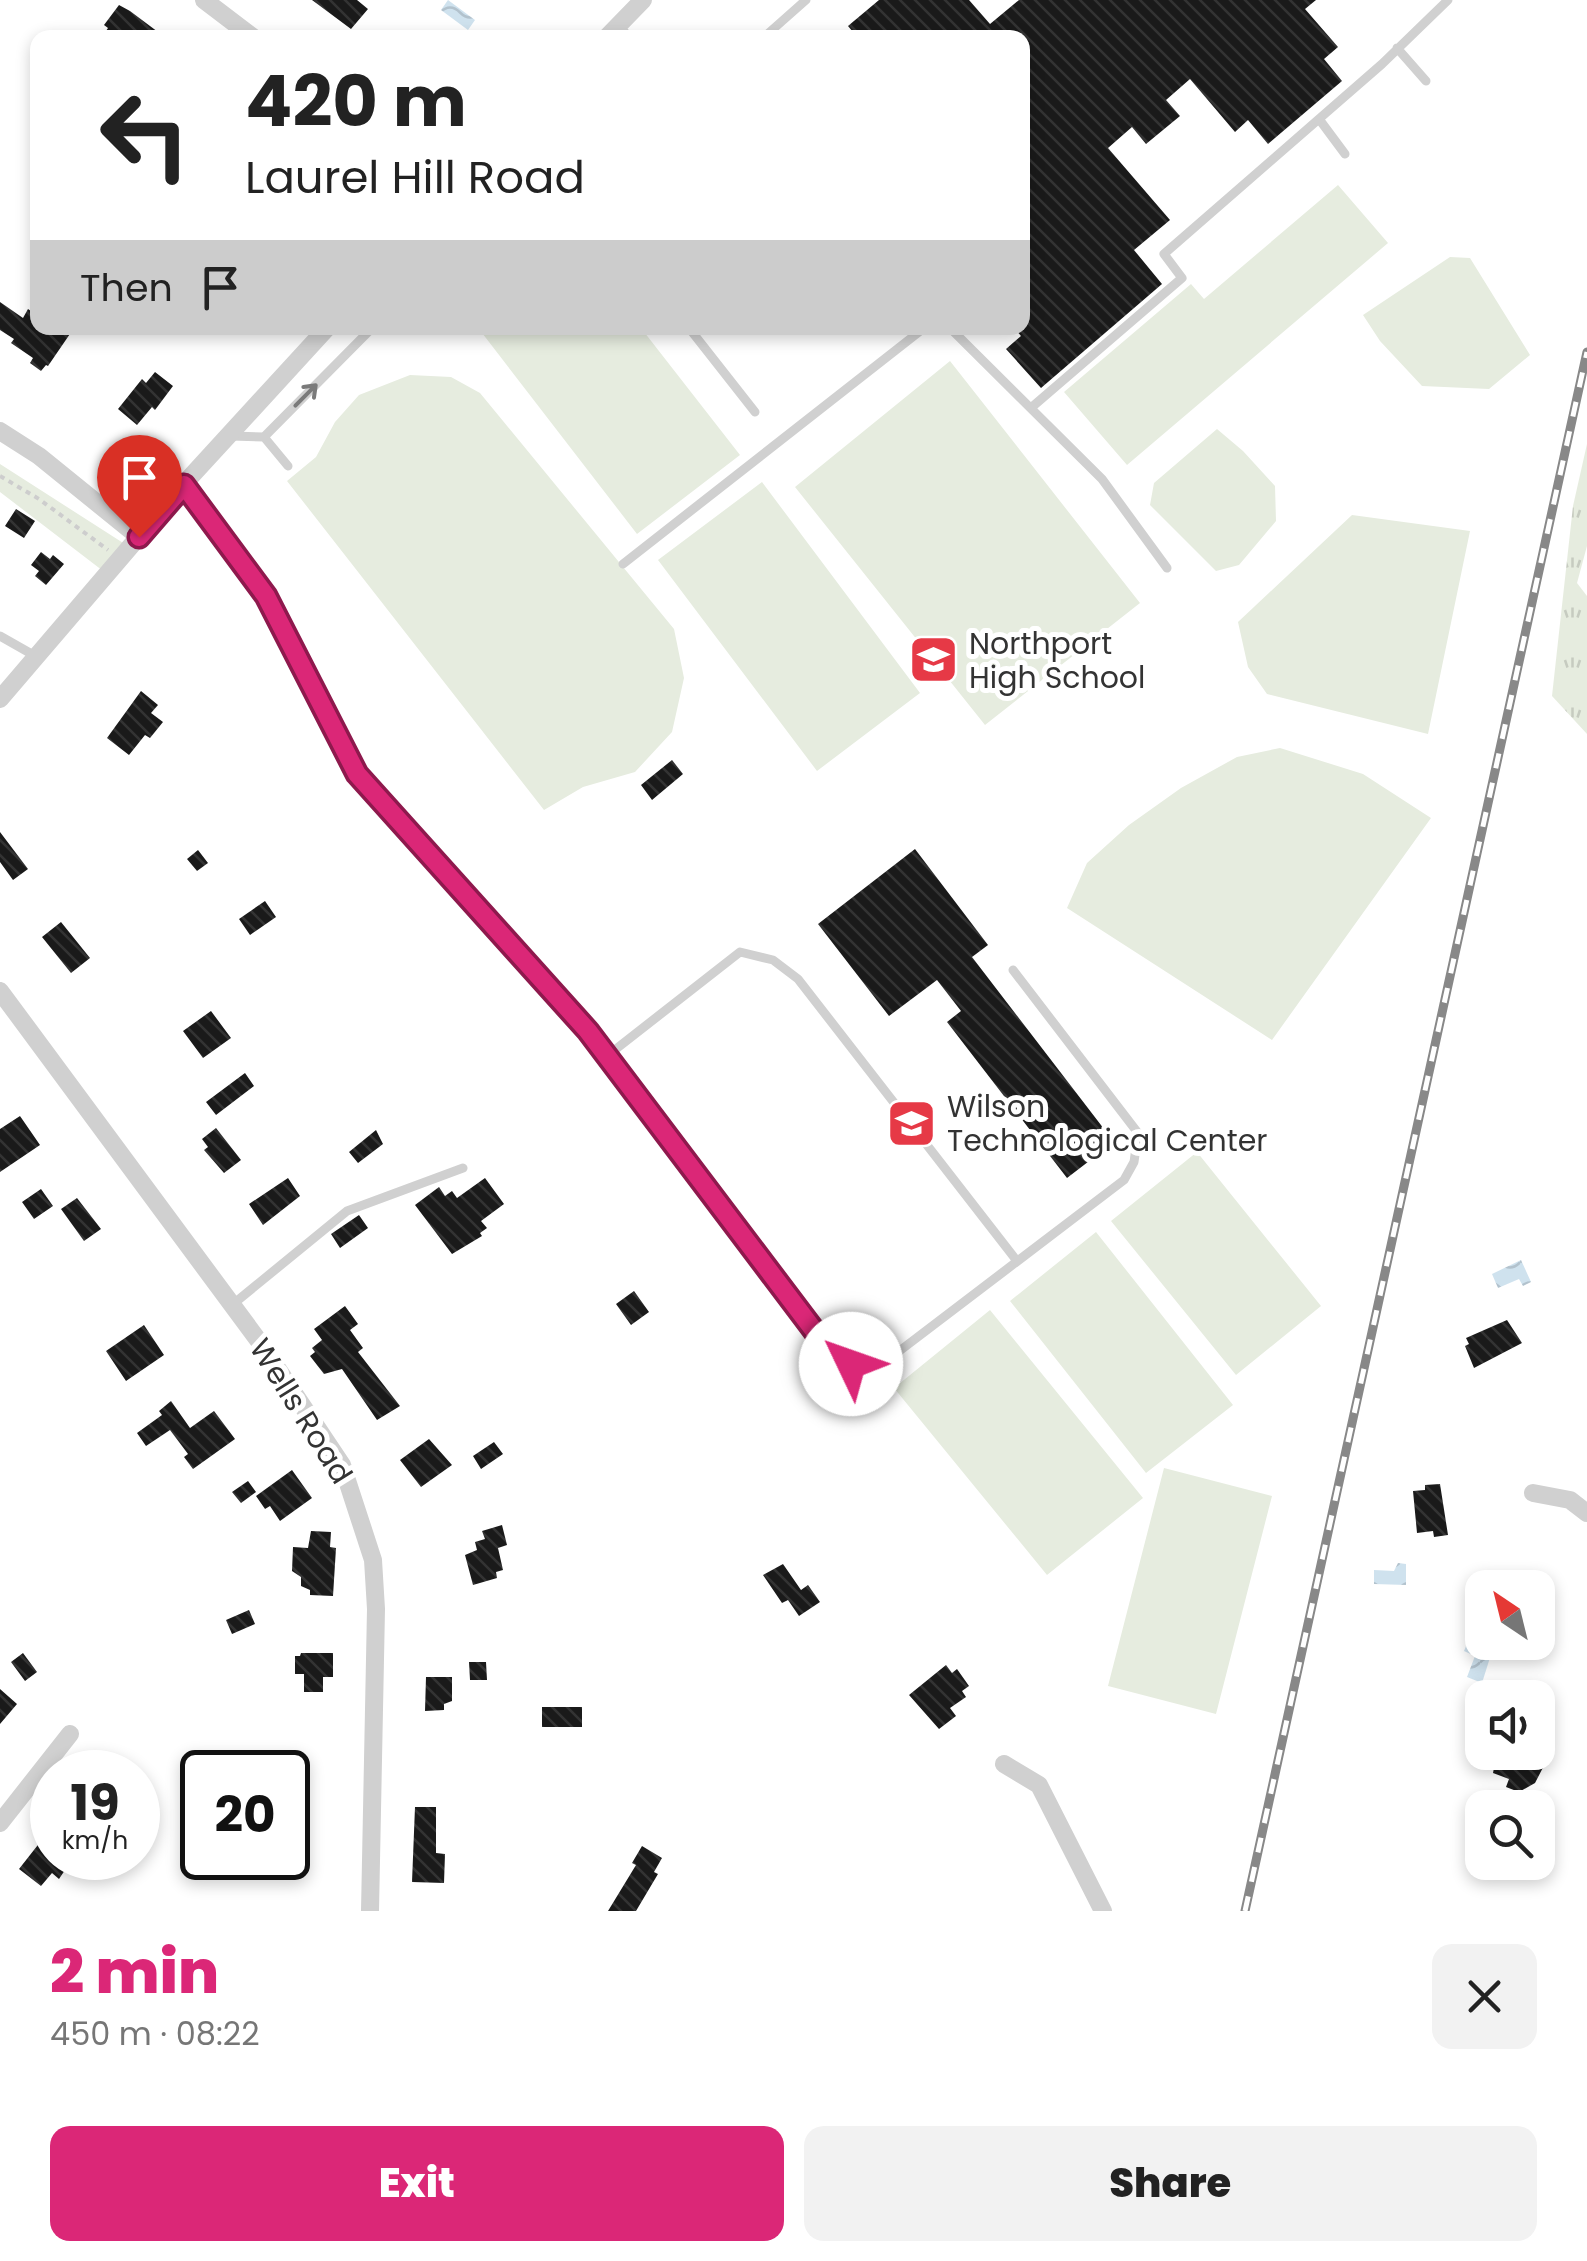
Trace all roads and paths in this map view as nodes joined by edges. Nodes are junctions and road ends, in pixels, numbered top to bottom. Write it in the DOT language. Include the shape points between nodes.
graph roads {
  1 [pos="204,0"];
  2 [pos="643,0"];
  3 [pos="806,0"];
  4 [pos="1448,0"];
  5 [pos="243,30"];
  6 [pos="621,30"];
  7 [pos="771,30"];
  8 [pos="1397,48"];
  9 [pos="1426,81"];
  10 [pos="1319,119"];
  11 [pos="1344,154"];
  12 [pos="320,335"];
  13 [pos="365,335"];
  14 [pos="695,335"];
  15 [pos="915,335"];
  16 [pos="957,335"];
  17 [pos="1032,406"];
  18 [pos="755,412"];
  19 [pos="0,431"];
  20 [pos="228,436"];
  21 [pos="264,437"];
  22 [pos="288,466"];
  23 [pos="0,476"];
  24 [pos="184,485"];
  25 [pos="139,537"];
  26 [pos="120,558"];
  27 [pos="623,564"];
  28 [pos="1167,568"];
  29 [pos="0,636"];
  30 [pos="36,657"];
  31 [pos="0,699"];
  32 [pos="1012,970"];
  33 [pos="0,990"];
  34 [pos="607,1056"];
  35 [pos="462,1168"];
  36 [pos="1018,1261"];
  37 [pos="232,1305"];
  38 [pos="1532,1493"];
  39 [pos="1587,1513"];
  40 [pos="70,1734"];
  41 [pos="1004,1764"];
  42 [pos="0,1824"];
  43 [pos="370,1911"];
  44 [pos="1103,1911"];
  1 -- 5 [label="street"];
  2 -- 6 [label="street"];
  3 -- 7 [label="lane"];
  4 -- 8 [label="lane"];
  8 -- 9 [label="lane"];
  8 -- 10 [label="lane"];
  10 -- 11 [label="lane"];
  10 -- 17 [label="lane" via="1164,254 1182,278"];
  12 -- 20 [label="street"];
  21 -- 13 [label="lane, one-way"];
  14 -- 18 [label="lane"];
  15 -- 27 [label="lane"];
  16 -- 17 [label="lane"];
  17 -- 28 [label="lane" via="1102,479"];
  19 -- 25 [label="street"];
  20 -- 21 [label="lane"];
  20 -- 24 [label="street"];
  21 -- 22 [label="lane"];
  23 -- 26 [label="path"];
  24 -- 25 [label="street"];
  24 -- 34 [label="lane" via="266,596 357,774"];
  25 -- 26 [label="street"];
  26 -- 30 [label="street"];
  29 -- 30 [label="lane"];
  30 -- 31 [label="street"];
  32 -- 36 [label="lane" via="1138,1133 1124,1180"];
  33 -- 37 [label="street, Wells Road"];
  34 -- 36 [label="lane" via="740,952 774,960 798,979"];
  34 -- 36 [label="lane" via="825,1345 851,1364 881,1365"];
  35 -- 37 [label="lane" via="347,1211"];
  37 -- 43 [label="street, Wells Road" via="342,1466 373,1560"];
  38 -- 39 [label="street" via="1570,1500"];
  40 -- 42 [label="street"];
  41 -- 44 [label="street" via="1039,1786"];
}
